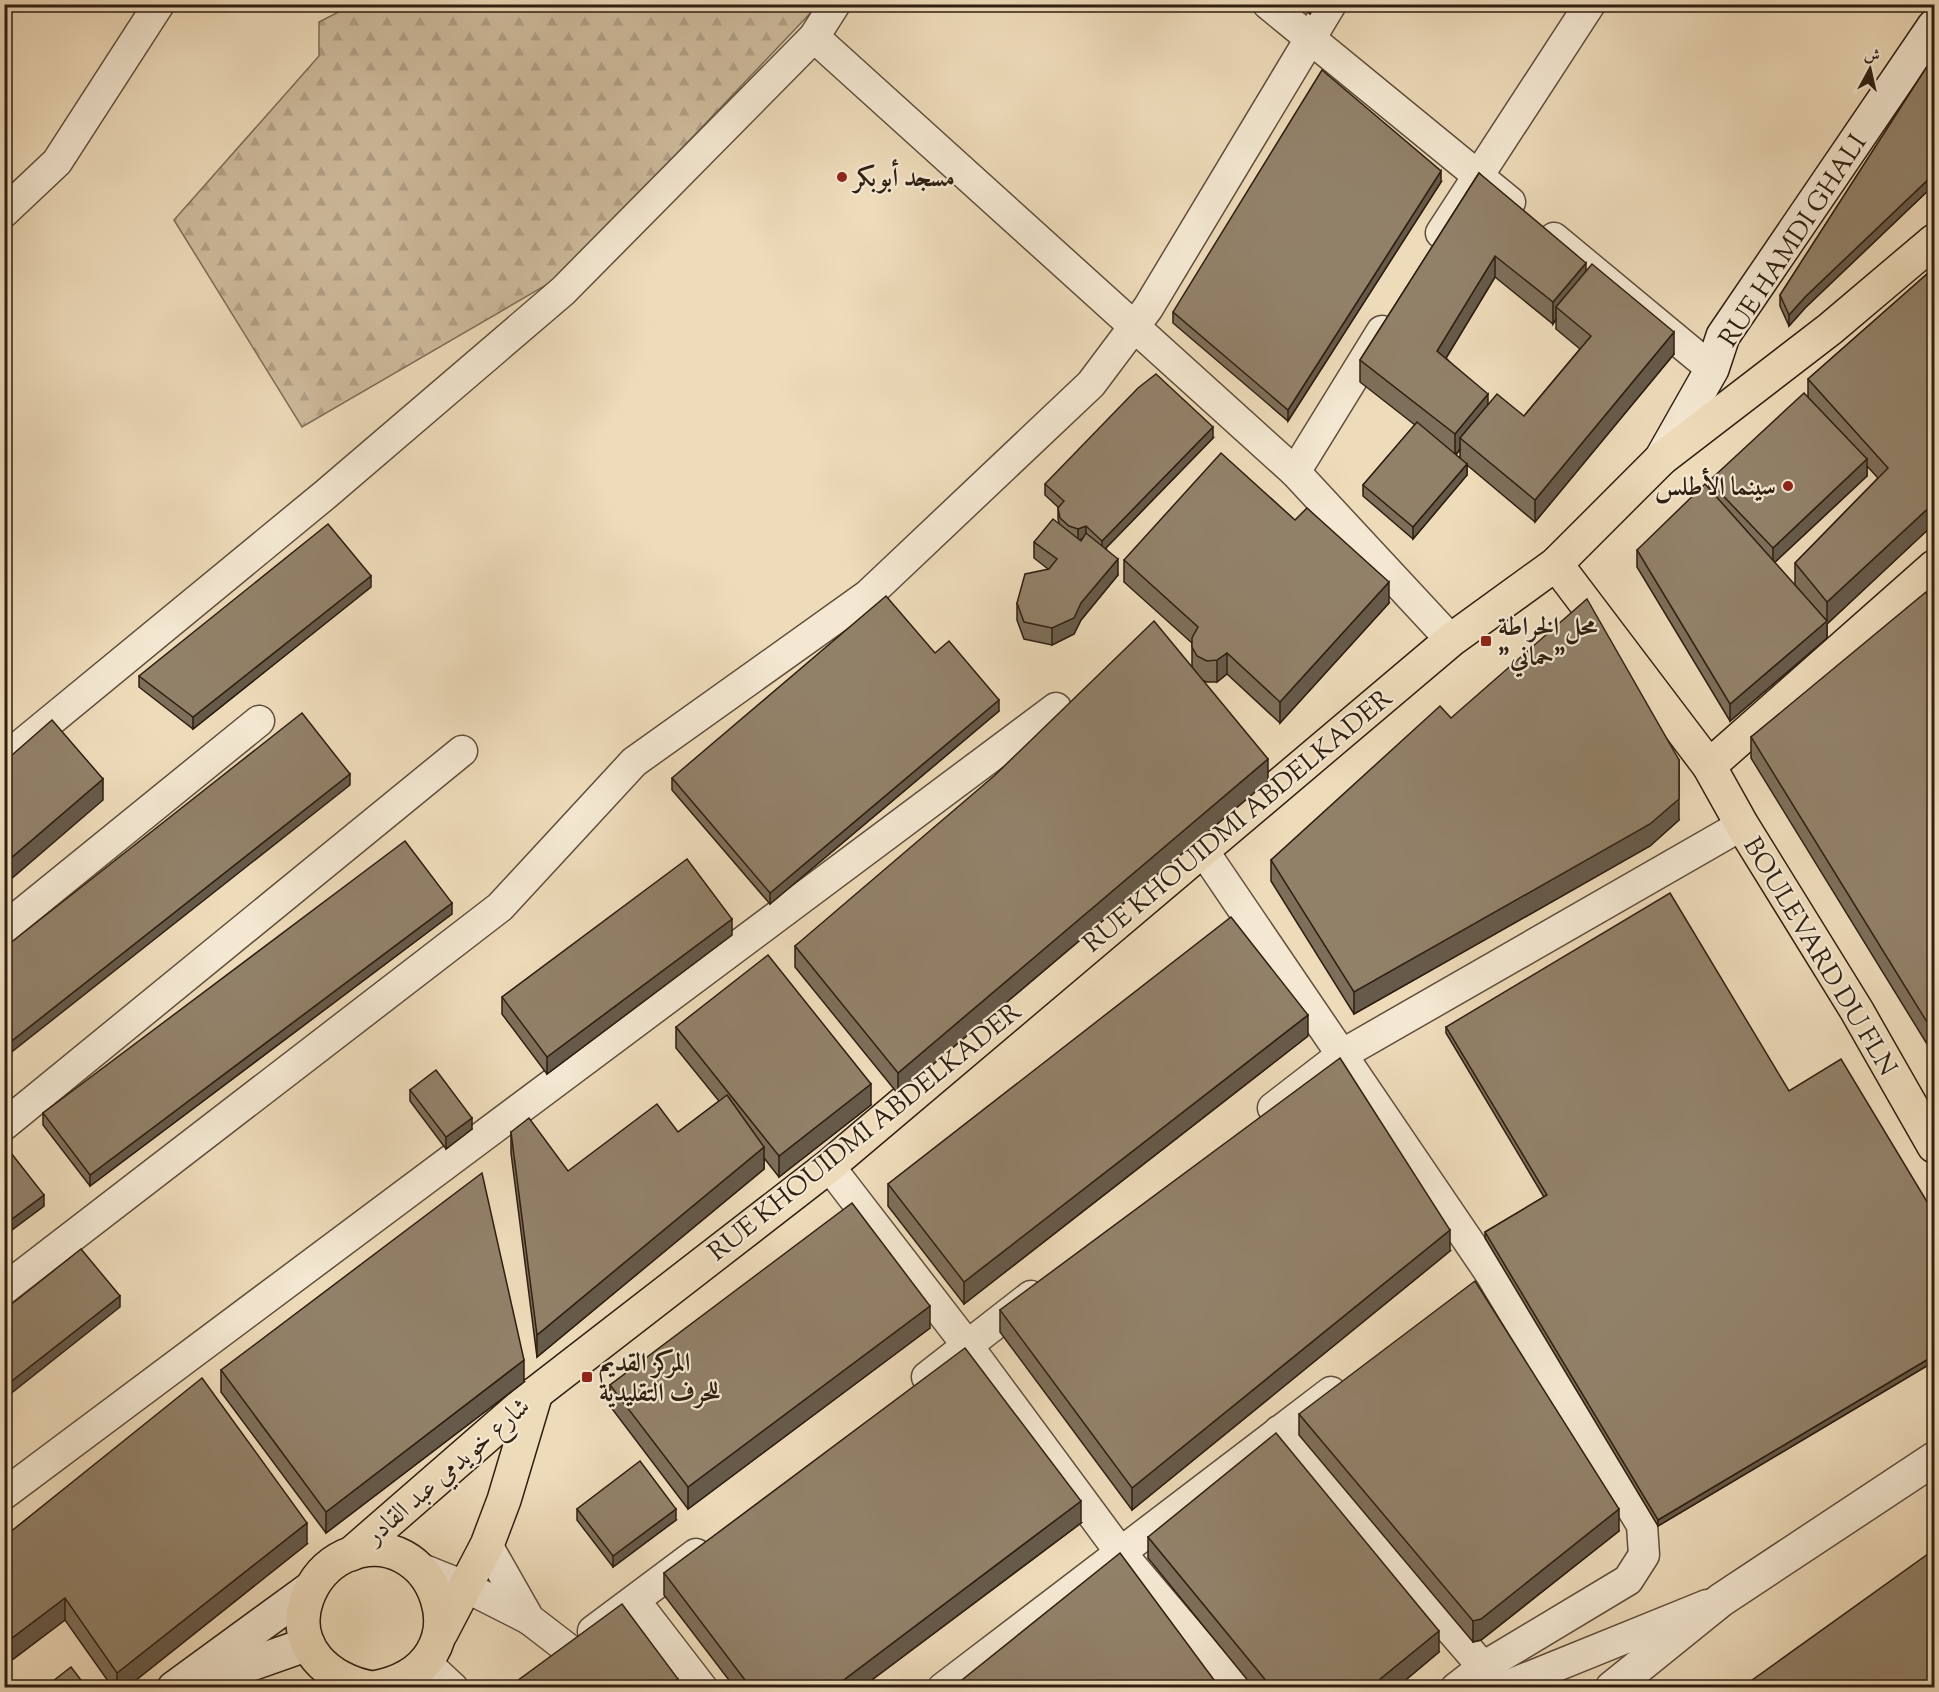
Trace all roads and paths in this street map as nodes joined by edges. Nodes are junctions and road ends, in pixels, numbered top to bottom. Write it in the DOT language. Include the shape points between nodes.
graph roads {
  1 [pos="159,4"];
  2 [pos="835,4"];
  3 [pos="1268,4"];
  4 [pos="1331,4"];
  5 [pos="1590,4"];
  6 [pos="1935,26"];
  7 [pos="814,37"];
  8 [pos="1310,40"];
  9 [pos="1477,175"];
  10 [pos="4,212"];
  11 [pos="1935,242"];
  12 [pos="1429,254"];
  13 [pos="1398,304"];
  14 [pos="1133,328"];
  15 [pos="1712,369"];
  16 [pos="1661,459"];
  17 [pos="1295,472"];
  18 [pos="1556,564"];
  19 [pos="1932,578"];
  20 [pos="1451,640"];
  21 [pos="1056,708"];
  22 [pos="259,722"];
  23 [pos="462,751"];
  24 [pos="4,759"];
  25 [pos="1709,766"];
  26 [pos="1742,825"];
  27 [pos="1202,849"];
  28 [pos="4,928"];
  29 [pos="1343,1054"];
  30 [pos="5,1122"];
  31 [pos="1249,1127"];
  32 [pos="1935,1146"];
  33 [pos="829,1166"];
  34 [pos="1052,1280"];
  35 [pos="4,1289"];
  36 [pos="968,1346"];
  37 [pos="1356,1374"];
  38 [pos="536,1393"];
  39 [pos="901,1396"];
  40 [pos="1279,1431"];
  41 [pos="1935,1459"];
  42 [pos="4,1494"];
  43 [pos="720,1535"];
  44 [pos="487,1545"];
  45 [pos="1120,1552"];
  46 [pos="351,1554"];
  47 [pos="419,1568"];
  48 [pos="464,1586"];
  49 [pos="310,1588"];
  50 [pos="1721,1600"];
  51 [pos="634,1601"];
  52 [pos="529,1619"];
  53 [pos="568,1650"];
  54 [pos="314,1664"];
  55 [pos="420,1666"];
  56 [pos="539,1668"];
  57 [pos="1492,1677"];
  58 [pos="180,1683"];
  59 [pos="373,1688"];
  60 [pos="453,1688"];
  61 [pos="702,1688"];
  62 [pos="943,1688"];
  63 [pos="1235,1688"];
  64 [pos="1456,1688"];
  65 [pos="1612,1688"];
  1 -- 10 [label="street" via="57,162"];
  2 -- 7 [label="street"];
  3 -- 8 [label="street"];
  4 -- 8 [label="street"];
  5 -- 9 [label="street"];
  6 -- 15 [label="main road, RUE HAMDI GHALI" via="1723,336"];
  7 -- 14 [label="street"];
  7 -- 24 [label="street" via="563,291 326,494"];
  8 -- 9 [label="street"];
  8 -- 14 [label="street"];
  9 -- 12 [label="street"];
  9 -- 15 [label="street"];
  11 -- 16 [label="main road, RUE KHOUIDMI ABDELKADER" via="1830,329"];
  13 -- 17 [label="street"];
  14 -- 17 [label="street"];
  14 -- 35 [label="street" via="1091,384 868,595 634,762 500,907"];
  15 -- 16 [label="main road, RUE HAMDI GHALI"];
  16 -- 18 [label="main road, RUE KHOUIDMI ABDELKADER"];
  17 -- 20 [label="street"];
  18 -- 20 [label="main road, RUE KHOUIDMI ABDELKADER"];
  18 -- 25 [label="main road, BOULEVARD DU FLN"];
  19 -- 25 [label="main road"];
  20 -- 27 [label="main road, RUE KHOUIDMI ABDELKADER"];
  21 -- 42 [label="street"];
  22 -- 28 [label="street"];
  23 -- 30 [label="street"];
  25 -- 26 [label="main road, BOULEVARD DU FLN"];
  26 -- 29 [label="street"];
  26 -- 32 [label="main road, BOULEVARD DU FLN"];
  27 -- 29 [label="street"];
  27 -- 33 [label="main road, RUE KHOUIDMI ABDELKADER"];
  29 -- 31 [label="street"];
  29 -- 57 [label="street" via="1480,1281 1642,1525 1644,1555 1628,1580"];
  33 -- 36 [label="street"];
  33 -- 38 [label="main road, RUE KHOUIDMI ABDELKADER"];
  34 -- 36 [label="street"];
  36 -- 39 [label="street"];
  36 -- 45 [label="street"];
  37 -- 40 [label="street"];
  38 -- 44 [label="main road, شارع خويدمي عبد القادر"];
  38 -- 46 [label="main road, شارع خويدمي عبد القادر"];
  40 -- 45 [label="street"];
  40 -- 57 [label="street"];
  41 -- 50 [label="main road"];
  43 -- 51 [label="street"];
  44 -- 48 [label="main road, شارع خويدمي عبد القادر"];
  44 -- 52 [label="street"];
  45 -- 62 [label="street"];
  45 -- 63 [label="street"];
  46 -- 47 [label="main road" via="387,1551"];
  46 -- 49 [label="main road" via="334,1561"];
  47 -- 48 [label="street"];
  47 -- 55 [label="main road" via="439,1600 441,1620"];
  48 -- 52 [label="street"];
  48 -- 55 [label="main road, شارع خويدمي عبد القادر"];
  49 -- 54 [label="main road" via="303,1625"];
  49 -- 58 [label="main road"];
  50 -- 57 [label="street"];
  50 -- 65 [label="main road"];
  51 -- 53 [label="street"];
  51 -- 61 [label="street"];
  52 -- 53 [label="street"];
  53 -- 56 [label="street"];
  54 -- 58 [label="main road" via="248,1665"];
  54 -- 59 [label="main road" via="352,1685"];
  55 -- 59 [label="main road" via="394,1684"];
  55 -- 60 [label="street"];
  57 -- 64 [label="street"];
}
